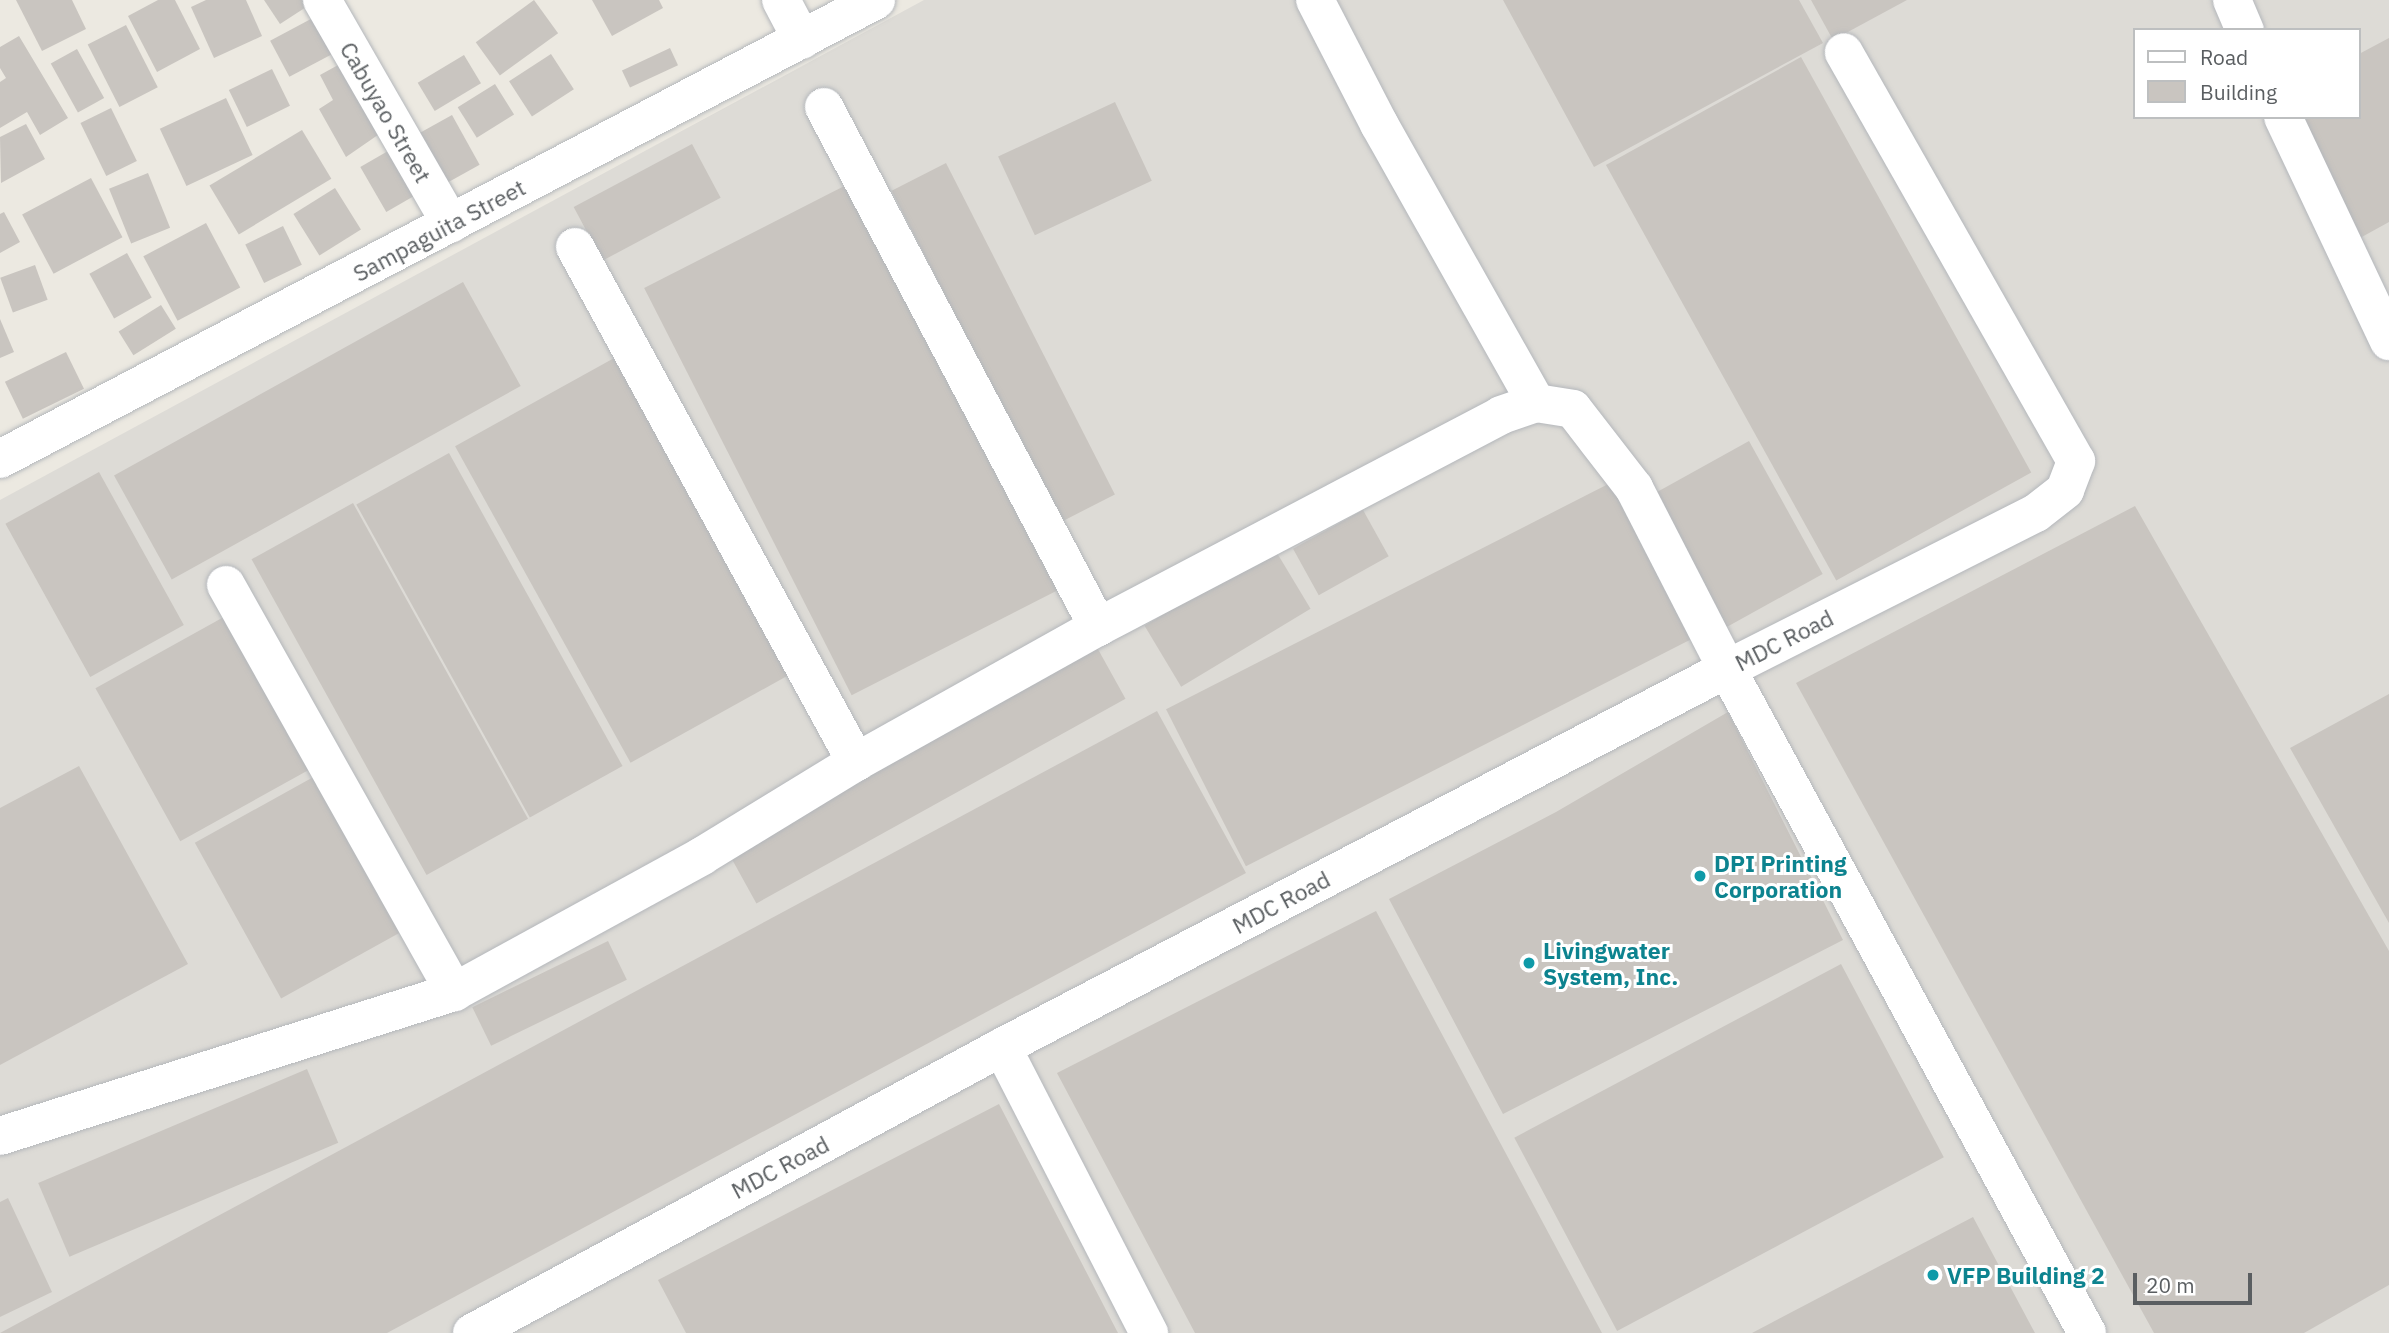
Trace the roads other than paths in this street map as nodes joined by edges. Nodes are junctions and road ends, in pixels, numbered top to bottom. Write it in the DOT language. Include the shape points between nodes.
graph roads {
  1 [pos="322,0"];
  2 [pos="781,0"];
  3 [pos="876,0"];
  4 [pos="1315,0"];
  5 [pos="2232,0"];
  6 [pos="2244,28"];
  7 [pos="802,40"];
  8 [pos="1844,52"];
  9 [pos="824,107"];
  10 [pos="2284,119"];
  11 [pos="450,224"];
  12 [pos="575,247"];
  13 [pos="2389,341"];
  14 [pos="1536,403"];
  15 [pos="0,459"];
  16 [pos="226,585"];
  17 [pos="1098,627"];
  18 [pos="1727,669"];
  19 [pos="856,762"];
  20 [pos="454,992"];
  21 [pos="1002,1048"];
  22 [pos="0,1136"];
  23 [pos="472,1333"];
  24 [pos="1149,1333"];
  25 [pos="2087,1333"];
  1 -- 11 [label="street, Cabuyao Street"];
  2 -- 7 [label="street"];
  3 -- 7 [label="street, Sampaguita Street"];
  4 -- 14 [label="street" via="1379,124"];
  5 -- 6 [label="street"];
  7 -- 11 [label="street, Sampaguita Street"];
  8 -- 18 [label="street, MDC Road" via="2076,461 2065,490 2036,513"];
  9 -- 17 [label="street"];
  10 -- 13 [label="street"];
  11 -- 15 [label="street, Sampaguita Street"];
  12 -- 19 [label="street"];
  14 -- 17 [label="street" via="1501,415"];
  14 -- 18 [label="street" via="1573,409 1634,488"];
  16 -- 20 [label="street"];
  17 -- 19 [label="street"];
  18 -- 21 [label="street, MDC Road"];
  18 -- 25 [label="street"];
  19 -- 20 [label="street" via="702,856"];
  20 -- 22 [label="street"];
  21 -- 23 [label="street, MDC Road"];
  21 -- 24 [label="street"];
}
